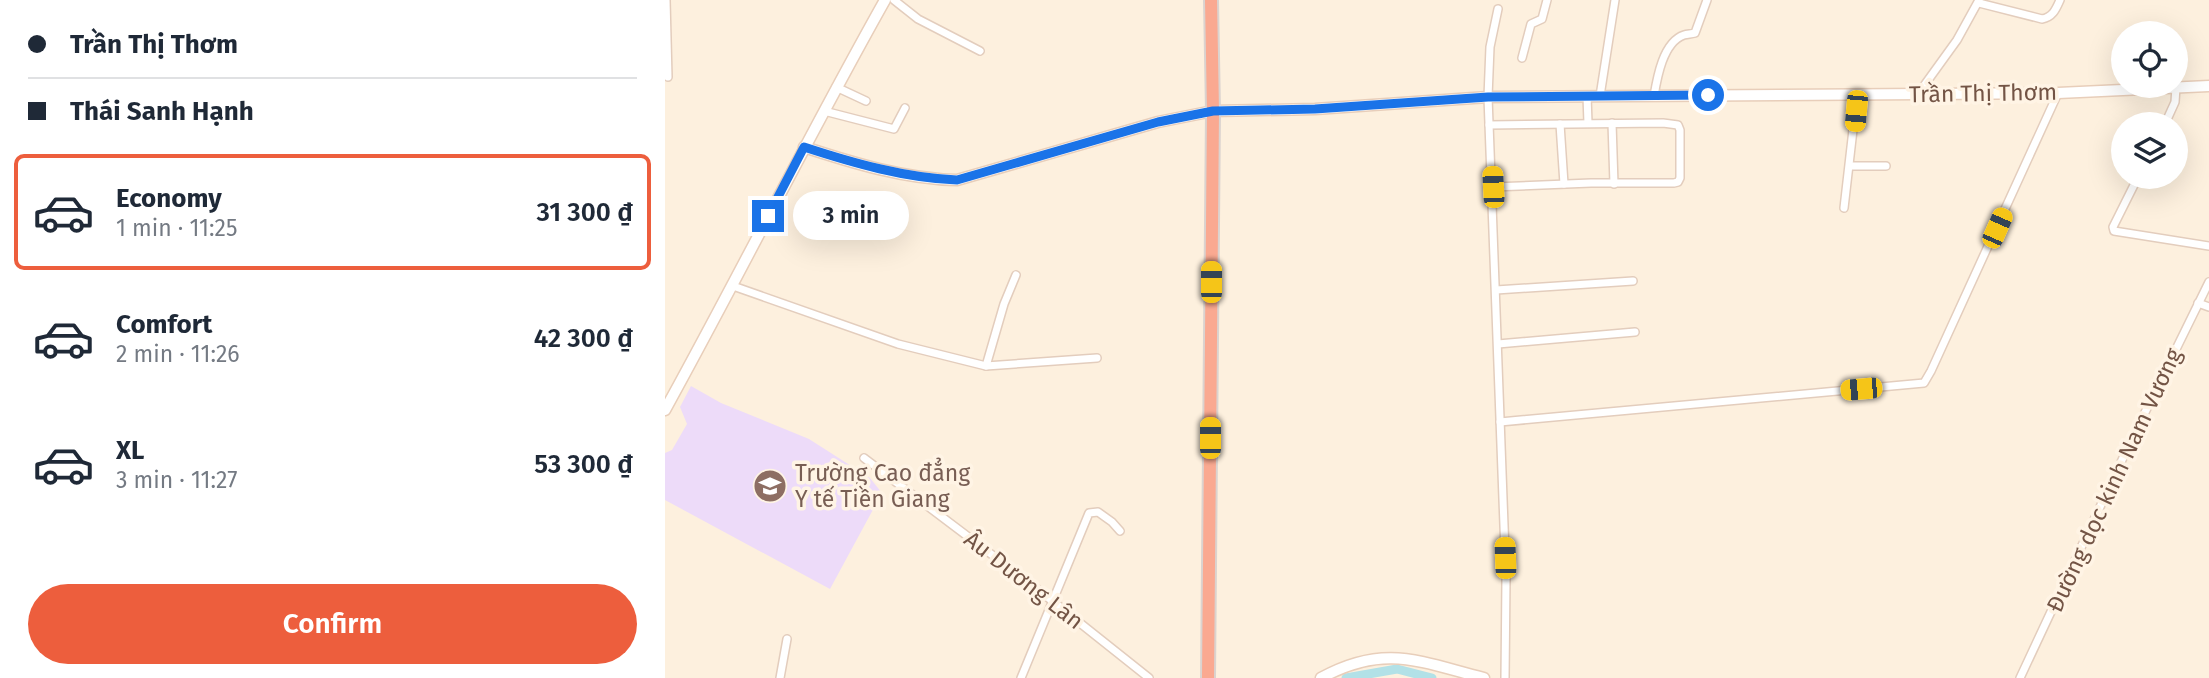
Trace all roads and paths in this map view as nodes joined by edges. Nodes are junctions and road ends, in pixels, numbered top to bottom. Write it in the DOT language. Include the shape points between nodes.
graph roads {
  1 [pos="666,0"];
  2 [pos="885,0"];
  3 [pos="894,0"];
  4 [pos="1211,0"];
  5 [pos="1547,0"];
  6 [pos="1615,0"];
  7 [pos="1707,0"];
  8 [pos="2060,0"];
  9 [pos="1979,1"];
  10 [pos="1499,9"];
  11 [pos="980,51"];
  12 [pos="1522,58"];
  13 [pos="668,77"];
  14 [pos="2188,86"];
  15 [pos="2209,86"];
  16 [pos="836,87"];
  17 [pos="2111,90"];
  18 [pos="2058,93"];
  19 [pos="1918,94"];
  20 [pos="1857,95"];
  21 [pos="1600,96"];
  22 [pos="1654,96"];
  23 [pos="1587,98"];
  24 [pos="1488,100"];
  25 [pos="866,101"];
  26 [pos="905,108"];
  27 [pos="824,111"];
  28 [pos="1213,111"];
  29 [pos="1587,121"];
  30 [pos="1612,123"];
  31 [pos="1560,124"];
  32 [pos="1489,125"];
  33 [pos="804,147"];
  34 [pos="1850,166"];
  35 [pos="1886,166"];
  36 [pos="1564,184"];
  37 [pos="1614,184"];
  38 [pos="1493,187"];
  39 [pos="2132,189"];
  40 [pos="1844,208"];
  41 [pos="2209,246"];
  42 [pos="1016,275"];
  43 [pos="1633,281"];
  44 [pos="2209,282"];
  45 [pos="733,286"];
  46 [pos="1496,290"];
  47 [pos="2198,303"];
  48 [pos="2209,307"];
  49 [pos="1635,332"];
  50 [pos="1499,344"];
  51 [pos="1097,358"];
  52 [pos="986,366"];
  53 [pos="665,410"];
  54 [pos="1500,422"];
  55 [pos="863,458"];
  56 [pos="1120,531"];
  57 [pos="1052,601"];
  58 [pos="787,639"];
  59 [pos="780,678"];
  60 [pos="1021,678"];
  61 [pos="1149,678"];
  62 [pos="1208,678"];
  63 [pos="1321,678"];
  64 [pos="1484,678"];
  65 [pos="1505,678"];
  66 [pos="2020,678"];
  1 -- 13 [label="street"];
  2 -- 16 [label="street"];
  3 -- 11 [label="street" via="918,19"];
  4 -- 28 [label="highway"];
  5 -- 12 [label="street" via="1542,19 1531,24"];
  6 -- 21 [label="street"];
  7 -- 22 [label="street" via="1695,33 1671,46 1659,68"];
  8 -- 9 [label="street" via="2055,12 2042,19"];
  9 -- 19 [label="street"];
  10 -- 24 [label="street" via="1490,47"];
  14 -- 15 [label="street, Trần Thị Thơm"];
  16 -- 25 [label="street"];
  16 -- 27 [label="street"];
  17 -- 18 [label="street, Trần Thị Thơm"];
  18 -- 19 [label="street, Trần Thị Thơm"];
  18 -- 54 [label="street" via="1924,383"];
  19 -- 20 [label="street, Trần Thị Thơm"];
  20 -- 22 [label="street, Trần Thị Thơm"];
  20 -- 34 [label="street"];
  21 -- 22 [label="street, Trần Thị Thơm"];
  21 -- 23 [label="street, Trần Thị Thơm"];
  23 -- 24 [label="street, Trần Thị Thơm"];
  23 -- 29 [label="street"];
  24 -- 28 [label="street, Trần Thị Thơm"];
  24 -- 32 [label="street"];
  26 -- 27 [label="street" via="894,129"];
  27 -- 33 [label="street"];
  28 -- 33 [label="street, Trần Thị Thơm" via="1158,122 957,180 851,162"];
  28 -- 62 [label="highway"];
  29 -- 30 [label="street"];
  29 -- 31 [label="street"];
  30 -- 37 [label="street"];
  30 -- 37 [label="street" via="1671,123 1678,125 1681,141 1678,182"];
  31 -- 32 [label="street"];
  31 -- 36 [label="street"];
  32 -- 38 [label="street"];
  33 -- 45 [label="street"];
  34 -- 35 [label="street"];
  34 -- 40 [label="street"];
  36 -- 37 [label="street"];
  36 -- 38 [label="street"];
  38 -- 46 [label="street"];
  39 -- 41 [label="street" via="2113,231"];
  42 -- 52 [label="street"];
  43 -- 46 [label="street"];
  44 -- 47 [label="street, Đường dọc kinh Nam Vương"];
  45 -- 52 [label="street" via="898,344"];
  45 -- 53 [label="street"];
  46 -- 50 [label="street"];
  47 -- 48 [label="street"];
  47 -- 66 [label="street, Đường dọc kinh Nam Vương"];
  49 -- 50 [label="street"];
  50 -- 54 [label="street"];
  51 -- 52 [label="street"];
  54 -- 65 [label="street"];
  55 -- 57 [label="street, Âu Dương Lân"];
  56 -- 57 [label="street" via="1098,512 1089,513"];
  57 -- 60 [label="street"];
  57 -- 61 [label="street, Âu Dương Lân"];
  58 -- 59 [label="street"];
  63 -- 64 [label="street" via="1359,662 1393,657"];
}
